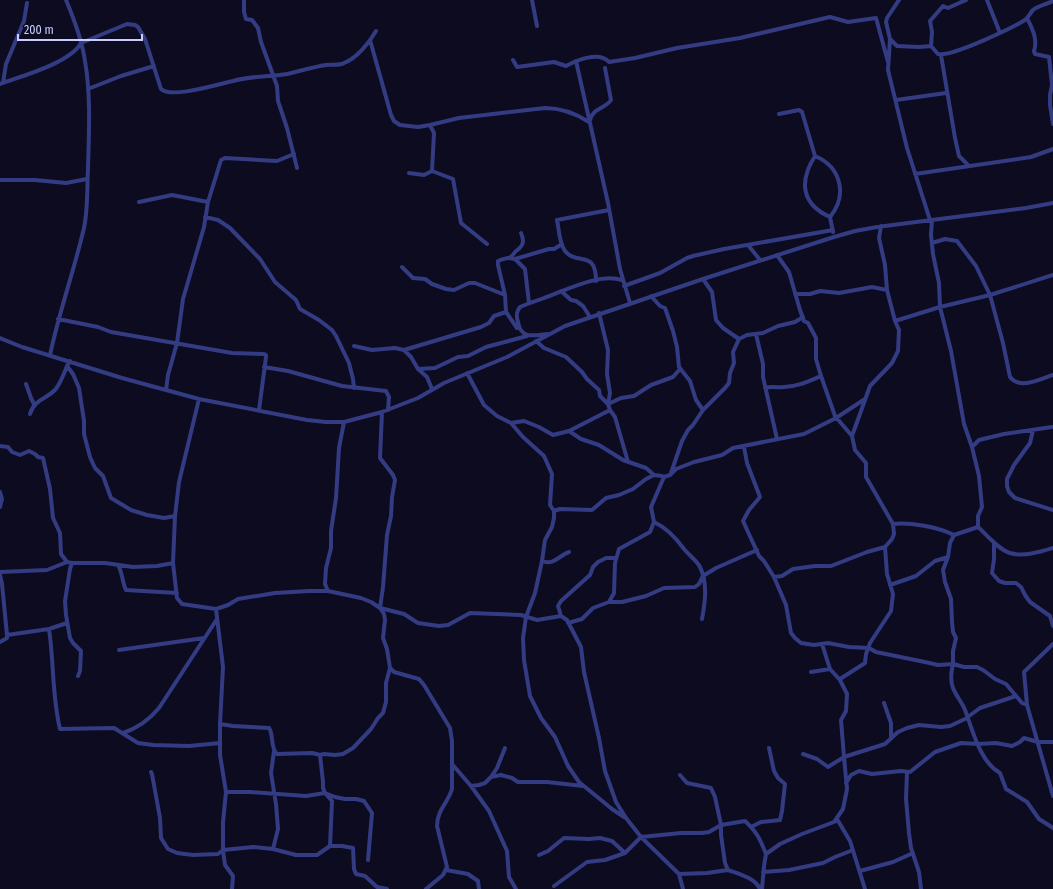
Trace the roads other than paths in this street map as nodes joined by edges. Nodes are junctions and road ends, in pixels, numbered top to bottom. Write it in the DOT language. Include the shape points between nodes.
graph roads {
  1 [pos="66,0"];
  2 [pos="244,0"];
  3 [pos="532,0"];
  4 [pos="899,0"];
  5 [pos="966,0"];
  6 [pos="986,0"];
  7 [pos="1053,1"];
  8 [pos="27,3"];
  9 [pos="1027,18"];
  10 [pos="537,26"];
  11 [pos="376,31"];
  12 [pos="1000,33"];
  13 [pos="890,39"];
  14 [pos="370,40"];
  15 [pos="81,43"];
  16 [pos="931,46"];
  17 [pos="941,55"];
  18 [pos="1051,56"];
  19 [pos="513,60"];
  20 [pos="576,61"];
  21 [pos="888,62"];
  22 [pos="154,66"];
  23 [pos="605,68"];
  24 [pos="272,76"];
  25 [pos="2,83"];
  26 [pos="88,89"];
  27 [pos="946,93"];
  28 [pos="896,100"];
  29 [pos="779,114"];
  30 [pos="589,122"];
  31 [pos="440,123"];
  32 [pos="1053,124"];
  33 [pos="430,125"];
  34 [pos="434,133"];
  35 [pos="1053,149"];
  36 [pos="294,154"];
  37 [pos="815,156"];
  38 [pos="968,165"];
  39 [pos="297,168"];
  40 [pos="432,171"];
  41 [pos="409,173"];
  42 [pos="915,174"];
  43 [pos="87,179"];
  44 [pos="0,180"];
  45 [pos="139,202"];
  46 [pos="208,202"];
  47 [pos="1053,203"];
  48 [pos="609,210"];
  49 [pos="205,217"];
  50 [pos="830,217"];
  51 [pos="931,220"];
  52 [pos="881,226"];
  53 [pos="833,230"];
  54 [pos="521,233"];
  55 [pos="834,237"];
  56 [pos="932,243"];
  57 [pos="487,244"];
  58 [pos="562,244"];
  59 [pos="748,245"];
  60 [pos="777,255"];
  61 [pos="509,258"];
  62 [pos="515,259"];
  63 [pos="760,260"];
  64 [pos="402,267"];
  65 [pos="1053,275"];
  66 [pos="703,279"];
  67 [pos="596,280"];
  68 [pos="622,280"];
  69 [pos="624,286"];
  70 [pos="887,290"];
  71 [pos="561,292"];
  72 [pos="795,294"];
  73 [pos="505,295"];
  74 [pos="990,295"];
  75 [pos="651,296"];
  76 [pos="530,303"];
  77 [pos="630,303"];
  78 [pos="940,307"];
  79 [pos="506,312"];
  80 [pos="599,313"];
  81 [pos="590,317"];
  82 [pos="803,317"];
  83 [pos="58,319"];
  84 [pos="895,320"];
  85 [pos="520,331"];
  86 [pos="550,334"];
  87 [pos="756,334"];
  88 [pos="528,336"];
  89 [pos="0,338"];
  90 [pos="739,339"];
  91 [pos="536,341"];
  92 [pos="177,343"];
  93 [pos="354,346"];
  94 [pos="404,350"];
  95 [pos="50,355"];
  96 [pos="70,361"];
  97 [pos="67,366"];
  98 [pos="264,367"];
  99 [pos="418,369"];
  100 [pos="680,369"];
  101 [pos="467,374"];
  102 [pos="1053,375"];
  103 [pos="821,376"];
  104 [pos="26,384"];
  105 [pos="354,388"];
  106 [pos="765,388"];
  107 [pos="432,389"];
  108 [pos="166,390"];
  109 [pos="199,399"];
  110 [pos="865,399"];
  111 [pos="34,404"];
  112 [pos="608,404"];
  113 [pos="259,410"];
  114 [pos="388,410"];
  115 [pos="610,410"];
  116 [pos="703,410"];
  117 [pos="382,412"];
  118 [pos="30,414"];
  119 [pos="836,418"];
  120 [pos="344,422"];
  121 [pos="511,423"];
  122 [pos="1052,427"];
  123 [pos="1033,430"];
  124 [pos="569,431"];
  125 [pos="852,436"];
  126 [pos="777,439"];
  127 [pos="0,446"];
  128 [pos="744,447"];
  129 [pos="972,447"];
  130 [pos="628,462"];
  131 [pos="654,475"];
  132 [pos="670,475"];
  133 [pos="664,477"];
  134 [pos="0,492"];
  135 [pos="0,507"];
  136 [pos="1053,510"];
  137 [pos="554,511"];
  138 [pos="175,516"];
  139 [pos="654,522"];
  140 [pos="893,524"];
  141 [pos="978,527"];
  142 [pos="954,534"];
  143 [pos="994,542"];
  144 [pos="885,547"];
  145 [pos="1053,548"];
  146 [pos="757,550"];
  147 [pos="569,552"];
  148 [pos="948,557"];
  149 [pos="616,558"];
  150 [pos="542,561"];
  151 [pos="67,562"];
  152 [pos="72,563"];
  153 [pos="173,563"];
  154 [pos="118,565"];
  155 [pos="0,574"];
  156 [pos="703,576"];
  157 [pos="774,577"];
  158 [pos="890,585"];
  159 [pos="328,591"];
  160 [pos="176,593"];
  161 [pos="609,602"];
  162 [pos="216,608"];
  163 [pos="380,608"];
  164 [pos="561,616"];
  165 [pos="526,617"];
  166 [pos="217,619"];
  167 [pos="702,619"];
  168 [pos="67,623"];
  169 [pos="568,623"];
  170 [pos="1053,626"];
  171 [pos="49,629"];
  172 [pos="7,635"];
  173 [pos="204,638"];
  174 [pos="0,642"];
  175 [pos="822,644"];
  176 [pos="1053,644"];
  177 [pos="868,648"];
  178 [pos="119,650"];
  179 [pos="953,664"];
  180 [pos="390,668"];
  181 [pos="830,669"];
  182 [pos="811,672"];
  183 [pos="78,676"];
  184 [pos="840,679"];
  185 [pos="1016,696"];
  186 [pos="884,703"];
  187 [pos="1027,705"];
  188 [pos="967,717"];
  189 [pos="220,724"];
  190 [pos="123,732"];
  191 [pos="892,738"];
  192 [pos="1038,742"];
  193 [pos="1053,742"];
  194 [pos="220,743"];
  195 [pos="978,744"];
  196 [pos="505,748"];
  197 [pos="769,748"];
  198 [pos="274,751"];
  199 [pos="803,754"];
  200 [pos="320,755"];
  201 [pos="844,757"];
  202 [pos="452,764"];
  203 [pos="150,772"];
  204 [pos="907,772"];
  205 [pos="680,775"];
  206 [pos="491,777"];
  207 [pos="846,784"];
  208 [pos="471,786"];
  209 [pos="583,786"];
  210 [pos="226,792"];
  211 [pos="275,793"];
  212 [pos="325,793"];
  213 [pos="1053,796"];
  214 [pos="626,818"];
  215 [pos="837,819"];
  216 [pos="721,825"];
  217 [pos="751,826"];
  218 [pos="1053,828"];
  219 [pos="641,838"];
  220 [pos="330,846"];
  221 [pos="273,849"];
  222 [pos="223,850"];
  223 [pos="853,850"];
  224 [pos="625,853"];
  225 [pos="914,853"];
  226 [pos="766,854"];
  227 [pos="539,855"];
  228 [pos="368,860"];
  229 [pos="446,870"];
  230 [pos="728,870"];
  231 [pos="860,871"];
  232 [pos="763,872"];
  233 [pos="679,874"];
  234 [pos="554,886"];
  235 [pos="232,889"];
  236 [pos="387,889"];
  237 [pos="426,889"];
  238 [pos="479,889"];
  239 [pos="516,889"];
  240 [pos="682,889"];
  241 [pos="761,889"];
  242 [pos="865,889"];
  243 [pos="921,889"];
  1 -- 15 [label="street"];
  2 -- 24 [label="street" via="246,19 252,20 258,28"];
  3 -- 10 [label="street"];
  4 -- 13 [label="street" via="886,22"];
  5 -- 16 [label="street" via="948,8 943,6 930,21"];
  6 -- 12 [label="street"];
  7 -- 9 [label="street" via="1036,8"];
  8 -- 25 [label="street" via="24,21 6,64"];
  9 -- 12 [label="street"];
  9 -- 18 [label="street" via="1034,33 1035,54"];
  11 -- 14 [label="street"];
  12 -- 17 [label="street" via="977,44"];
  13 -- 16 [label="street" via="897,46"];
  13 -- 21 [label="street"];
  14 -- 24 [label="street" via="350,61 342,64"];
  14 -- 33 [label="street" via="394,121 404,126"];
  15 -- 22 [label="street" via="127,24 135,24 143,34"];
  15 -- 25 [label="street" via="77,50 58,62"];
  15 -- 26 [label="street"];
  16 -- 17 [label="street"];
  17 -- 27 [label="street"];
  18 -- 32 [label="street" via="1050,106"];
  19 -- 20 [label="street" via="517,67 554,62 566,66"];
  20 -- 21 [label="street" via="600,56 609,62 635,58 740,38 830,17 848,22 876,18"];
  20 -- 30 [label="street"];
  21 -- 28 [label="street"];
  22 -- 24 [label="street" via="161,89 165,92 178,93 243,78"];
  22 -- 26 [label="street"];
  23 -- 30 [label="street" via="611,100 593,112"];
  24 -- 36 [label="street" via="277,86 278,101"];
  26 -- 43 [label="street"];
  27 -- 28 [label="street"];
  27 -- 38 [label="street" via="959,156"];
  28 -- 42 [label="street"];
  29 -- 37 [label="street" via="799,110 802,112"];
  30 -- 31 [label="street" via="559,108 546,108 459,118"];
  30 -- 48 [label="street"];
  31 -- 33 [label="street"];
  31 -- 34 [label="street"];
  33 -- 34 [label="street"];
  34 -- 40 [label="street"];
  35 -- 38 [label="street" via="1031,157"];
  36 -- 39 [label="street"];
  36 -- 46 [label="street" via="277,161 225,158 221,160"];
  37 -- 50 [label="street" via="809,165 805,188 814,207"];
  37 -- 50 [label="street" via="829,164 838,180 841,195"];
  38 -- 42 [label="street"];
  40 -- 41 [label="street" via="424,175"];
  40 -- 57 [label="street" via="453,179 461,223"];
  42 -- 51 [label="street"];
  43 -- 44 [label="street" via="66,183"];
  43 -- 83 [label="street" via="84,227"];
  45 -- 46 [label="street" via="172,195"];
  46 -- 49 [label="street"];
  47 -- 51 [label="street"];
  48 -- 58 [label="street" via="557,220"];
  48 -- 68 [label="street"];
  49 -- 92 [label="street" via="183,299"];
  49 -- 105 [label="street" via="218,220 230,228 260,259 275,282 296,300 300,309 332,330 350,363"];
  50 -- 53 [label="street"];
  51 -- 52 [label="street"];
  51 -- 56 [label="street"];
  52 -- 55 [label="street"];
  52 -- 70 [label="street" via="879,238"];
  53 -- 55 [label="street"];
  53 -- 59 [label="street"];
  54 -- 61 [label="street" via="523,244"];
  55 -- 60 [label="street"];
  56 -- 74 [label="street" via="945,239 957,241 976,266"];
  56 -- 78 [label="street"];
  58 -- 62 [label="street" via="554,249"];
  58 -- 67 [label="street" via="566,252 593,264"];
  59 -- 63 [label="street"];
  59 -- 69 [label="street" via="687,258 660,273"];
  60 -- 63 [label="street"];
  60 -- 72 [label="street" via="789,272"];
  61 -- 62 [label="street"];
  61 -- 73 [label="street" via="498,261"];
  62 -- 76 [label="street" via="525,269"];
  63 -- 66 [label="street"];
  64 -- 73 [label="street" via="413,278 425,279 446,289 454,290 475,283"];
  65 -- 74 [label="street"];
  66 -- 75 [label="street"];
  66 -- 90 [label="street" via="712,292 716,320"];
  67 -- 68 [label="street"];
  67 -- 71 [label="street"];
  68 -- 69 [label="street"];
  69 -- 77 [label="street"];
  70 -- 72 [label="street" via="872,288 839,293 820,291 805,295"];
  70 -- 84 [label="street"];
  71 -- 76 [label="street"];
  71 -- 81 [label="street" via="583,306"];
  72 -- 82 [label="street"];
  73 -- 79 [label="street"];
  74 -- 78 [label="street"];
  74 -- 102 [label="street" via="1010,377 1023,384"];
  75 -- 77 [label="street"];
  75 -- 100 [label="street" via="665,308 673,331"];
  76 -- 85 [label="street" via="520,307 517,312"];
  77 -- 80 [label="street"];
  78 -- 84 [label="street"];
  78 -- 129 [label="street" via="964,424"];
  79 -- 85 [label="street"];
  79 -- 94 [label="street" via="494,316 489,323 481,327"];
  80 -- 81 [label="street"];
  80 -- 112 [label="street" via="608,350"];
  81 -- 86 [label="street"];
  82 -- 87 [label="street"];
  82 -- 103 [label="street" via="816,338 816,359"];
  83 -- 92 [label="street" via="111,332"];
  83 -- 95 [label="street"];
  84 -- 110 [label="street" via="899,330 898,351 892,363 870,386"];
  85 -- 88 [label="street"];
  86 -- 88 [label="street"];
  86 -- 91 [label="street"];
  87 -- 90 [label="street"];
  87 -- 106 [label="street"];
  88 -- 99 [label="street" via="486,347 435,368"];
  89 -- 95 [label="street"];
  90 -- 116 [label="street" via="733,352 734,363 729,383"];
  91 -- 101 [label="street"];
  91 -- 112 [label="street" via="544,348 566,357 599,390 600,396"];
  92 -- 98 [label="street" via="232,353 264,354"];
  92 -- 108 [label="street"];
  93 -- 94 [label="street" via="372,350"];
  94 -- 99 [label="street" via="412,357"];
  95 -- 96 [label="street"];
  96 -- 97 [label="street"];
  96 -- 108 [label="street"];
  97 -- 111 [label="street" via="57,388"];
  97 -- 138 [label="street" via="79,388 84,434 90,458 103,476 111,498 131,510 147,515 164,518"];
  98 -- 105 [label="street"];
  98 -- 113 [label="street"];
  99 -- 107 [label="street" via="427,377"];
  100 -- 112 [label="street" via="672,377 634,396"];
  100 -- 116 [label="street" via="690,381 696,400"];
  101 -- 107 [label="street"];
  101 -- 121 [label="street" via="484,405"];
  103 -- 106 [label="street" via="799,385"];
  103 -- 119 [label="street"];
  104 -- 111 [label="street"];
  105 -- 114 [label="street" via="388,392"];
  106 -- 126 [label="street"];
  107 -- 114 [label="street" via="418,398"];
  108 -- 109 [label="street"];
  109 -- 113 [label="street"];
  109 -- 138 [label="street" via="178,482"];
  110 -- 119 [label="street"];
  110 -- 125 [label="street"];
  111 -- 118 [label="street"];
  112 -- 115 [label="street"];
  113 -- 120 [label="street" via="314,421"];
  114 -- 117 [label="street"];
  115 -- 124 [label="street"];
  115 -- 130 [label="street" via="615,416"];
  116 -- 132 [label="street" via="685,434"];
  117 -- 120 [label="street"];
  117 -- 163 [label="street" via="380,458 395,480"];
  119 -- 125 [label="street"];
  119 -- 126 [label="street" via="804,434"];
  120 -- 159 [label="street" via="339,448 331,548 325,579"];
  121 -- 124 [label="street" via="524,421 553,435"];
  121 -- 137 [label="street" via="544,456 552,474 550,505"];
  122 -- 123 [label="street"];
  123 -- 129 [label="street" via="979,440"];
  123 -- 136 [label="street" via="1030,443 1007,479 1007,486 1015,498"];
  124 -- 130 [label="street"];
  125 -- 140 [label="street" via="855,450 866,462 866,477"];
  126 -- 128 [label="street"];
  127 -- 151 [label="street" via="8,447 20,455 29,451 43,458 53,518 60,533 61,554"];
  128 -- 132 [label="street" via="733,448 722,455 694,462 676,469"];
  128 -- 146 [label="street" via="747,463 760,497 743,521"];
  129 -- 141 [label="street" via="979,476 982,507 978,516"];
  130 -- 131 [label="street" via="646,468"];
  131 -- 133 [label="street"];
  131 -- 137 [label="street" via="633,490 606,498 592,510"];
  132 -- 133 [label="street"];
  133 -- 139 [label="street" via="651,507"];
  134 -- 135 [label="street"];
  137 -- 150 [label="street"];
  138 -- 153 [label="street"];
  139 -- 149 [label="street" via="650,532 619,549"];
  139 -- 156 [label="street" via="678,540 700,567"];
  140 -- 142 [label="street" via="930,527"];
  140 -- 144 [label="street" via="894,534"];
  141 -- 142 [label="street"];
  141 -- 143 [label="street"];
  142 -- 148 [label="street"];
  143 -- 145 [label="street" via="1009,553 1036,553"];
  143 -- 170 [label="street" via="992,573 1005,583 1016,583 1021,587 1030,602 1050,616"];
  144 -- 157 [label="street" via="831,566 793,569 782,576"];
  144 -- 158 [label="street"];
  146 -- 156 [label="street"];
  146 -- 157 [label="street"];
  147 -- 150 [label="street" via="552,562"];
  148 -- 158 [label="street" via="935,562 916,576"];
  148 -- 179 [label="street" via="943,570 951,599 956,638"];
  149 -- 161 [label="street" via="614,593"];
  149 -- 164 [label="street" via="606,558 598,562 586,580 561,601 558,606"];
  150 -- 165 [label="street" via="535,593"];
  151 -- 152 [label="street"];
  151 -- 155 [label="street" via="47,570"];
  152 -- 154 [label="street"];
  152 -- 168 [label="street" via="65,601"];
  153 -- 154 [label="street" via="133,567"];
  153 -- 160 [label="street"];
  154 -- 160 [label="street" via="126,590"];
  155 -- 172 [label="street"];
  156 -- 161 [label="street" via="695,587 664,588 628,601"];
  156 -- 167 [label="street" via="705,600"];
  157 -- 175 [label="street" via="786,605 790,628 795,638 801,643"];
  158 -- 177 [label="street" via="893,594 891,611"];
  159 -- 162 [label="street" via="268,594 238,599"];
  159 -- 163 [label="street" via="361,598"];
  160 -- 162 [label="street" via="182,604"];
  161 -- 169 [label="street" via="593,608 582,619"];
  162 -- 166 [label="street"];
  163 -- 165 [label="street" via="404,614 418,623 439,626 448,625 470,613"];
  163 -- 180 [label="street" via="385,620 384,638"];
  164 -- 165 [label="street" via="537,620"];
  164 -- 169 [label="street"];
  165 -- 209 [label="street" via="523,652 530,696 541,718 555,737 568,766"];
  166 -- 173 [label="street"];
  166 -- 189 [label="street" via="223,667"];
  168 -- 171 [label="street"];
  168 -- 183 [label="street" via="72,643 81,651"];
  169 -- 214 [label="street" via="581,647 606,776 616,802"];
  171 -- 172 [label="street"];
  171 -- 190 [label="street" via="60,729 114,728"];
  172 -- 174 [label="street" via="7,638"];
  173 -- 178 [label="street"];
  173 -- 190 [label="street" via="159,708 149,719 134,729"];
  175 -- 177 [label="street" via="828,642"];
  175 -- 181 [label="street"];
  176 -- 187 [label="street" via="1024,672"];
  177 -- 179 [label="street" via="938,665"];
  177 -- 184 [label="street" via="865,663"];
  179 -- 185 [label="street" via="977,667 1006,684"];
  179 -- 188 [label="street" via="950,674 953,688"];
  180 -- 200 [label="street" via="383,713 371,729 353,748 343,754"];
  180 -- 202 [label="street" via="394,672 419,679 424,684 450,728"];
  181 -- 182 [label="street"];
  181 -- 184 [label="street"];
  184 -- 201 [label="street" via="847,694 846,710 841,720"];
  185 -- 187 [label="street"];
  185 -- 188 [label="street" via="980,708"];
  186 -- 191 [label="street" via="891,723"];
  187 -- 192 [label="street"];
  188 -- 191 [label="street" via="950,726 919,725 907,728"];
  188 -- 195 [label="street"];
  189 -- 194 [label="street"];
  189 -- 198 [label="street" via="269,728"];
  190 -- 194 [label="street" via="138,743 152,745 189,746"];
  191 -- 201 [label="street" via="885,744"];
  192 -- 193 [label="street"];
  192 -- 195 [label="street" via="1024,738 1012,746 996,743"];
  192 -- 213 [label="street"];
  194 -- 210 [label="street"];
  195 -- 204 [label="street" via="961,743 934,752"];
  195 -- 218 [label="street" via="986,761 1000,773 1006,789 1027,802 1039,819"];
  196 -- 206 [label="street"];
  197 -- 217 [label="street" via="774,771 785,784 780,820"];
  198 -- 200 [label="street" via="277,754"];
  198 -- 211 [label="street" via="271,773"];
  199 -- 201 [label="street" via="817,759 828,767"];
  200 -- 212 [label="street"];
  201 -- 207 [label="street"];
  202 -- 208 [label="street"];
  202 -- 229 [label="street" via="451,794 437,821 448,864"];
  203 -- 222 [label="street" via="160,818 161,838 168,849 193,855 218,854"];
  204 -- 207 [label="street" via="901,770 872,774 859,771 851,775"];
  204 -- 225 [label="street" via="906,799"];
  205 -- 216 [label="street" via="687,782 710,788 715,797"];
  206 -- 208 [label="street" via="479,786"];
  206 -- 209 [label="street" via="501,775 518,782"];
  207 -- 215 [label="street" via="843,809"];
  208 -- 239 [label="street" via="489,811 507,851 509,877"];
  209 -- 214 [label="street"];
  210 -- 211 [label="street"];
  210 -- 222 [label="street"];
  211 -- 212 [label="street" via="306,796"];
  211 -- 221 [label="street" via="278,829"];
  212 -- 220 [label="street" via="332,801"];
  212 -- 228 [label="street" via="364,801 372,813"];
  214 -- 219 [label="street"];
  215 -- 223 [label="street" via="846,832"];
  215 -- 226 [label="street" via="829,825 780,844"];
  216 -- 217 [label="street" via="745,821"];
  216 -- 219 [label="street" via="709,832"];
  216 -- 230 [label="street" via="725,864"];
  217 -- 226 [label="street" via="759,836"];
  219 -- 224 [label="street"];
  219 -- 233 [label="street"];
  220 -- 221 [label="street" via="317,854 303,855"];
  220 -- 236 [label="street" via="353,848 356,874 366,876 377,887"];
  221 -- 222 [label="street" via="253,847"];
  222 -- 235 [label="street" via="225,865 233,876"];
  223 -- 231 [label="street"];
  223 -- 232 [label="street" via="823,863"];
  224 -- 227 [label="street" via="612,841 600,838 564,838"];
  224 -- 234 [label="street" via="605,860 587,862"];
  225 -- 231 [label="street"];
  225 -- 243 [label="street"];
  226 -- 232 [label="street"];
  229 -- 237 [label="street"];
  229 -- 238 [label="street" via="468,874 478,881"];
  230 -- 233 [label="street"];
  230 -- 241 [label="street" via="758,884"];
  231 -- 242 [label="street"];
  232 -- 241 [label="street"];
  233 -- 240 [label="street"];
}
